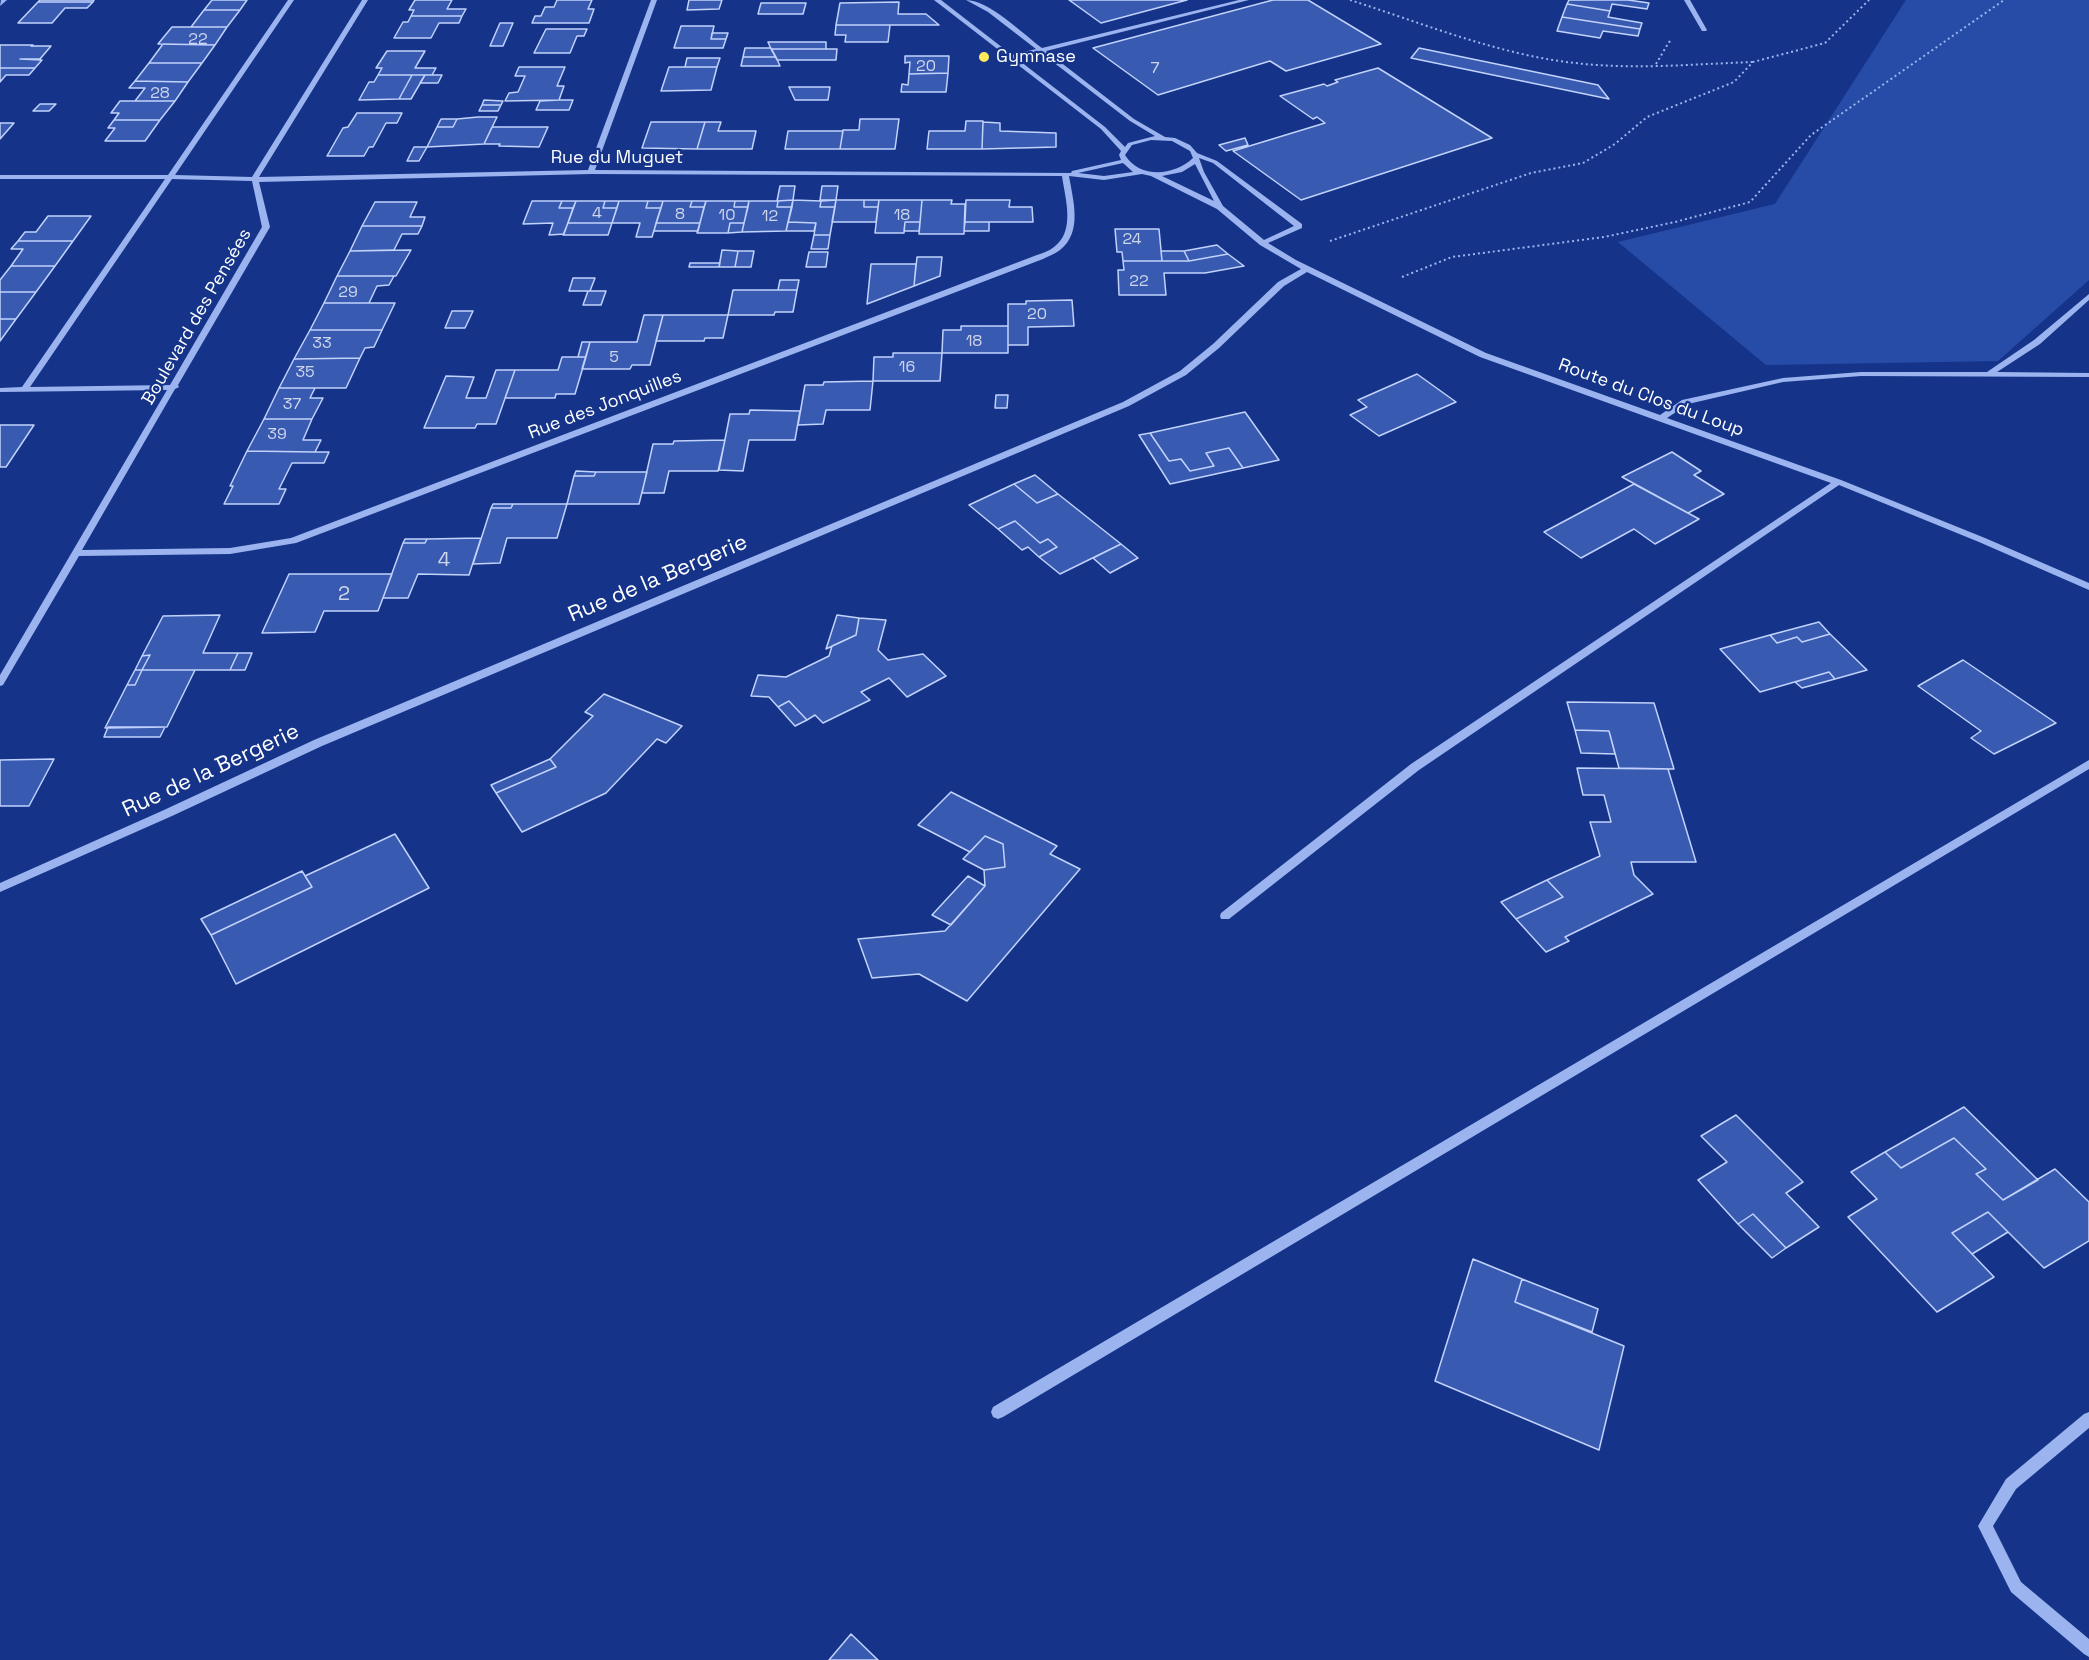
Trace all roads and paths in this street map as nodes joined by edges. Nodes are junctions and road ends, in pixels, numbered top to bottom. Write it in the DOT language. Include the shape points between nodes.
graph roads {
  1 [pos="4,0"];
  2 [pos="291,0"];
  3 [pos="365,0"];
  4 [pos="654,0"];
  5 [pos="937,0"];
  6 [pos="969,0"];
  7 [pos="1246,0"];
  8 [pos="1350,0"];
  9 [pos="1687,0"];
  10 [pos="1869,0"];
  11 [pos="2004,0"];
  12 [pos="0,4"];
  13 [pos="1704,30"];
  14 [pos="1041,50"];
  15 [pos="1012,57"];
  16 [pos="1753,62"];
  17 [pos="1163,138"];
  18 [pos="1124,150"];
  19 [pos="1196,157"];
  20 [pos="1124,161"];
  21 [pos="591,172"];
  22 [pos="1144,172"];
  23 [pos="1065,174"];
  24 [pos="1152,174"];
  25 [pos="0,177"];
  26 [pos="170,177"];
  27 [pos="255,178"];
  28 [pos="1220,207"];
  29 [pos="1263,243"];
  30 [pos="1290,261"];
  31 [pos="1306,269"];
  32 [pos="1357,295"];
  33 [pos="2087,302"];
  34 [pos="1990,374"];
  35 [pos="2089,375"];
  36 [pos="175,387"];
  37 [pos="0,390"];
  38 [pos="24,390"];
  39 [pos="1660,419"];
  40 [pos="1838,482"];
  41 [pos="77,553"];
  42 [pos="2089,587"];
  43 [pos="0,683"];
  44 [pos="2089,764"];
  45 [pos="0,888"];
  46 [pos="1225,916"];
  47 [pos="998,1412"];
  48 [pos="2089,1419"];
  49 [pos="2089,1649"];
  1 -- 12 [label="street"];
  2 -- 26 [label="street"];
  3 -- 27 [label="street"];
  4 -- 21 [label="street"];
  5 -- 15 [label="street"];
  6 -- 14 [label="street"];
  7 -- 14 [label="street"];
  8 -- 16 [label="path" via="1516,53 1573,63 1627,67"];
  9 -- 13 [label="street"];
  10 -- 16 [label="path" via="1825,43"];
  11 -- 32 [label="path" via="1811,135 1750,202 1604,237 1452,257"];
  14 -- 15 [label="street"];
  14 -- 17 [label="street" via="1132,120"];
  15 -- 18 [label="street"];
  16 -- 30 [label="path" via="1734,82 1647,117 1615,144 1583,163 1531,173 1311,248"];
  17 -- 18 [label="street" via="1139,140"];
  17 -- 19 [label="street" via="1188,146"];
  18 -- 20 [label="street"];
  19 -- 24 [label="street" via="1185,169"];
  19 -- 28 [label="street, Route du Clos du Loup"];
  19 -- 29 [label="street" via="1215,162 1299,226"];
  20 -- 22 [label="street"];
  20 -- 23 [label="street, Rue du Muguet"];
  21 -- 23 [label="street, Rue du Muguet"];
  21 -- 27 [label="street, Rue du Muguet"];
  22 -- 23 [label="street, Rue du Muguet" via="1104,178"];
  22 -- 24 [label="street"];
  23 -- 41 [label="street, Rue des Jonquilles" via="1072,222 1067,237 1059,248 1029,261 292,541 230,552"];
  24 -- 28 [label="street, Route du Clos du Loup"];
  25 -- 26 [label="street, Rue du Muguet"];
  26 -- 27 [label="street, Rue du Muguet"];
  26 -- 38 [label="street"];
  27 -- 36 [label="street, Boulevard des Pensées" via="266,227"];
  28 -- 29 [label="street, Route du Clos du Loup"];
  29 -- 30 [label="street, Route du Clos du Loup"];
  30 -- 31 [label="street, Route du Clos du Loup"];
  31 -- 32 [label="street, Route du Clos du Loup"];
  31 -- 45 [label="street, Rue de la Bergerie" via="1281,284 1183,373 1126,404 318,743"];
  32 -- 39 [label="street, Route du Clos du Loup" via="1483,355"];
  33 -- 34 [label="street"];
  34 -- 35 [label="street"];
  34 -- 39 [label="street" via="1862,374 1783,380 1685,402"];
  36 -- 38 [label="street"];
  36 -- 41 [label="street, Boulevard des Pensées"];
  37 -- 38 [label="street"];
  39 -- 40 [label="street, Route du Clos du Loup"];
  40 -- 42 [label="street, Route du Clos du Loup"];
  40 -- 46 [label="street" via="1415,767"];
  41 -- 43 [label="street, Boulevard des Pensées"];
  44 -- 47 [label="street"];
  48 -- 49 [label="street" via="2011,1484 1985,1526 2016,1587"];
}
